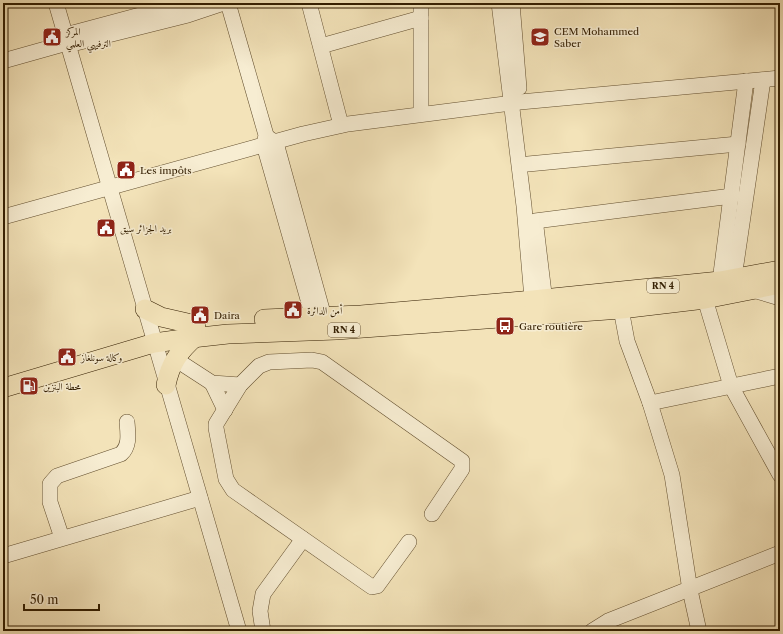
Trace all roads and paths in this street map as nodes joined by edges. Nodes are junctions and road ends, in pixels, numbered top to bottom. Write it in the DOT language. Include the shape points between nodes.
graph roads {
  1 [pos="56,3"];
  2 [pos="185,3"];
  3 [pos="224,3"];
  4 [pos="228,3"];
  5 [pos="310,3"];
  6 [pos="499,3"];
  7 [pos="512,3"];
  8 [pos="421,10"];
  9 [pos="67,43"];
  10 [pos="320,46"];
  11 [pos="3,61"];
  12 [pos="780,78"];
  13 [pos="763,80"];
  14 [pos="746,82"];
  15 [pos="516,103"];
  16 [pos="421,114"];
  17 [pos="341,125"];
  18 [pos="268,141"];
  19 [pos="738,144"];
  20 [pos="528,164"];
  21 [pos="742,168"];
  22 [pos="110,187"];
  23 [pos="732,196"];
  24 [pos="3,217"];
  25 [pos="536,221"];
  26 [pos="780,270"];
  27 [pos="727,279"];
  28 [pos="780,284"];
  29 [pos="753,290"];
  30 [pos="780,298"];
  31 [pos="706,299"];
  32 [pos="540,307"];
  33 [pos="145,309"];
  34 [pos="621,309"];
  35 [pos="319,317"];
  36 [pos="195,331"];
  37 [pos="154,343"];
  38 [pos="175,359"];
  39 [pos="780,376"];
  40 [pos="212,383"];
  41 [pos="166,385"];
  42 [pos="240,385"];
  43 [pos="731,386"];
  44 [pos="3,388"];
  45 [pos="650,403"];
  46 [pos="225,410"];
  47 [pos="127,422"];
  48 [pos="774,453"];
  49 [pos="780,475"];
  50 [pos="200,498"];
  51 [pos="432,514"];
  52 [pos="62,538"];
  53 [pos="303,540"];
  54 [pos="409,542"];
  55 [pos="780,553"];
  56 [pos="3,556"];
  57 [pos="690,590"];
  58 [pos="239,631"];
  59 [pos="263,631"];
  60 [pos="592,631"];
  61 [pos="699,631"];
  1 -- 9 [label="street"];
  2 -- 9 [label="street" via="73,34"];
  3 -- 9 [label="street" via="188,15 76,43"];
  4 -- 18 [label="street"];
  5 -- 10 [label="street"];
  6 -- 15 [label="street"];
  7 -- 15 [label="street"];
  8 -- 10 [label="street"];
  8 -- 16 [label="street"];
  9 -- 11 [label="street"];
  9 -- 22 [label="street"];
  10 -- 17 [label="street"];
  12 -- 13 [label="street"];
  13 -- 14 [label="street"];
  13 -- 21 [label="street"];
  14 -- 15 [label="street"];
  14 -- 19 [label="street"];
  15 -- 16 [label="street"];
  15 -- 20 [label="street"];
  15 -- 32 [label="street" via="524,206"];
  16 -- 17 [label="street"];
  17 -- 18 [label="street"];
  18 -- 22 [label="street"];
  18 -- 35 [label="street"];
  19 -- 20 [label="street"];
  19 -- 21 [label="street"];
  20 -- 25 [label="street"];
  21 -- 23 [label="street"];
  21 -- 27 [label="street"];
  22 -- 24 [label="street"];
  22 -- 33 [label="street"];
  23 -- 25 [label="street"];
  23 -- 27 [label="street"];
  25 -- 32 [label="street"];
  26 -- 27 [label="main road, RN 4"];
  27 -- 32 [label="main road, RN 4"];
  28 -- 29 [label="main road, RN 4"];
  29 -- 30 [label="street"];
  29 -- 31 [label="main road, RN 4"];
  31 -- 34 [label="main road, RN 4"];
  31 -- 43 [label="street"];
  32 -- 34 [label="main road, RN 4"];
  32 -- 35 [label="main road, RN 4"];
  32 -- 36 [label="main road, RN 4" via="361,328 241,333"];
  33 -- 36 [label="main road"];
  33 -- 37 [label="street"];
  34 -- 45 [label="street" via="627,341"];
  35 -- 36 [label="main road, RN 4" via="246,320"];
  36 -- 37 [label="main road, RN 4"];
  36 -- 38 [label="main road"];
  37 -- 41 [label="street"];
  37 -- 44 [label="main road, RN 4"];
  38 -- 40 [label="street"];
  38 -- 41 [label="main road"];
  39 -- 43 [label="street"];
  40 -- 42 [label="street"];
  40 -- 46 [label="street"];
  41 -- 50 [label="street"];
  42 -- 46 [label="street"];
  42 -- 51 [label="street" via="263,363 312,360 322,362 462,461 462,469"];
  43 -- 45 [label="street"];
  43 -- 48 [label="street"];
  45 -- 57 [label="street" via="672,475"];
  46 -- 53 [label="street" via="216,428 227,482 233,490"];
  47 -- 52 [label="street" via="125,450 57,476 50,484 50,502"];
  48 -- 49 [label="street"];
  50 -- 52 [label="street"];
  50 -- 58 [label="street"];
  52 -- 56 [label="street"];
  53 -- 54 [label="street" via="373,587 377,586"];
  53 -- 59 [label="street" via="263,594 260,610"];
  55 -- 57 [label="street"];
  57 -- 60 [label="street" via="608,622"];
  57 -- 61 [label="street"];
}
